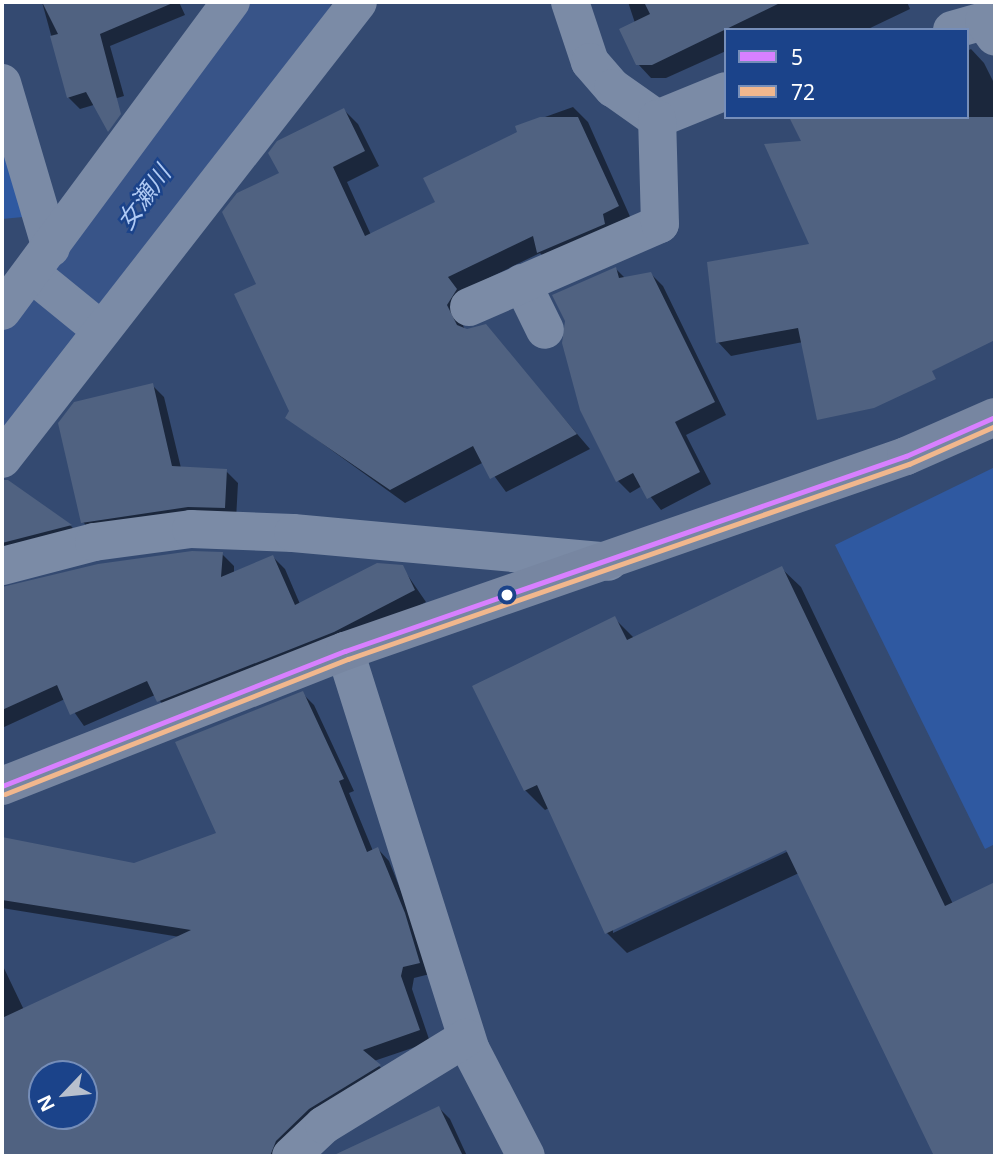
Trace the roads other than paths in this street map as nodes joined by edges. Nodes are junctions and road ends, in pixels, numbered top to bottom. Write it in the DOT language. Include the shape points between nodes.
graph roads {
  1 [pos="231,2"];
  2 [pos="358,2"];
  3 [pos="570,2"];
  4 [pos="959,28"];
  5 [pos="995,37"];
  6 [pos="2,83"];
  7 [pos="724,92"];
  8 [pos="657,119"];
  9 [pos="41,261"];
  10 [pos="523,283"];
  11 [pos="468,307"];
  12 [pos="2,311"];
  13 [pos="100,329"];
  14 [pos="545,330"];
  15 [pos="995,417"];
  16 [pos="2,459"];
  17 [pos="611,562"];
  18 [pos="2,566"];
  19 [pos="345,651"];
  20 [pos="2,786"];
  21 [pos="466,1038"];
  22 [pos="290,1156"];
  23 [pos="526,1156"];
  1 -- 9 [label="street"];
  2 -- 13 [label="street"];
  3 -- 8 [label="street" via="590,62 613,88"];
  4 -- 5 [label="street" via="984,21"];
  6 -- 9 [label="street"];
  7 -- 8 [label="street"];
  8 -- 10 [label="street" via="660,224"];
  9 -- 12 [label="street"];
  9 -- 13 [label="street"];
  10 -- 11 [label="street"];
  10 -- 14 [label="street"];
  13 -- 16 [label="street"];
  15 -- 17 [label="main road" via="906,456"];
  17 -- 18 [label="street" via="293,533 191,529 94,542"];
  17 -- 19 [label="main road"];
  19 -- 20 [label="main road"];
  19 -- 21 [label="street"];
  21 -- 22 [label="street" via="324,1125"];
  21 -- 23 [label="street"];
}
